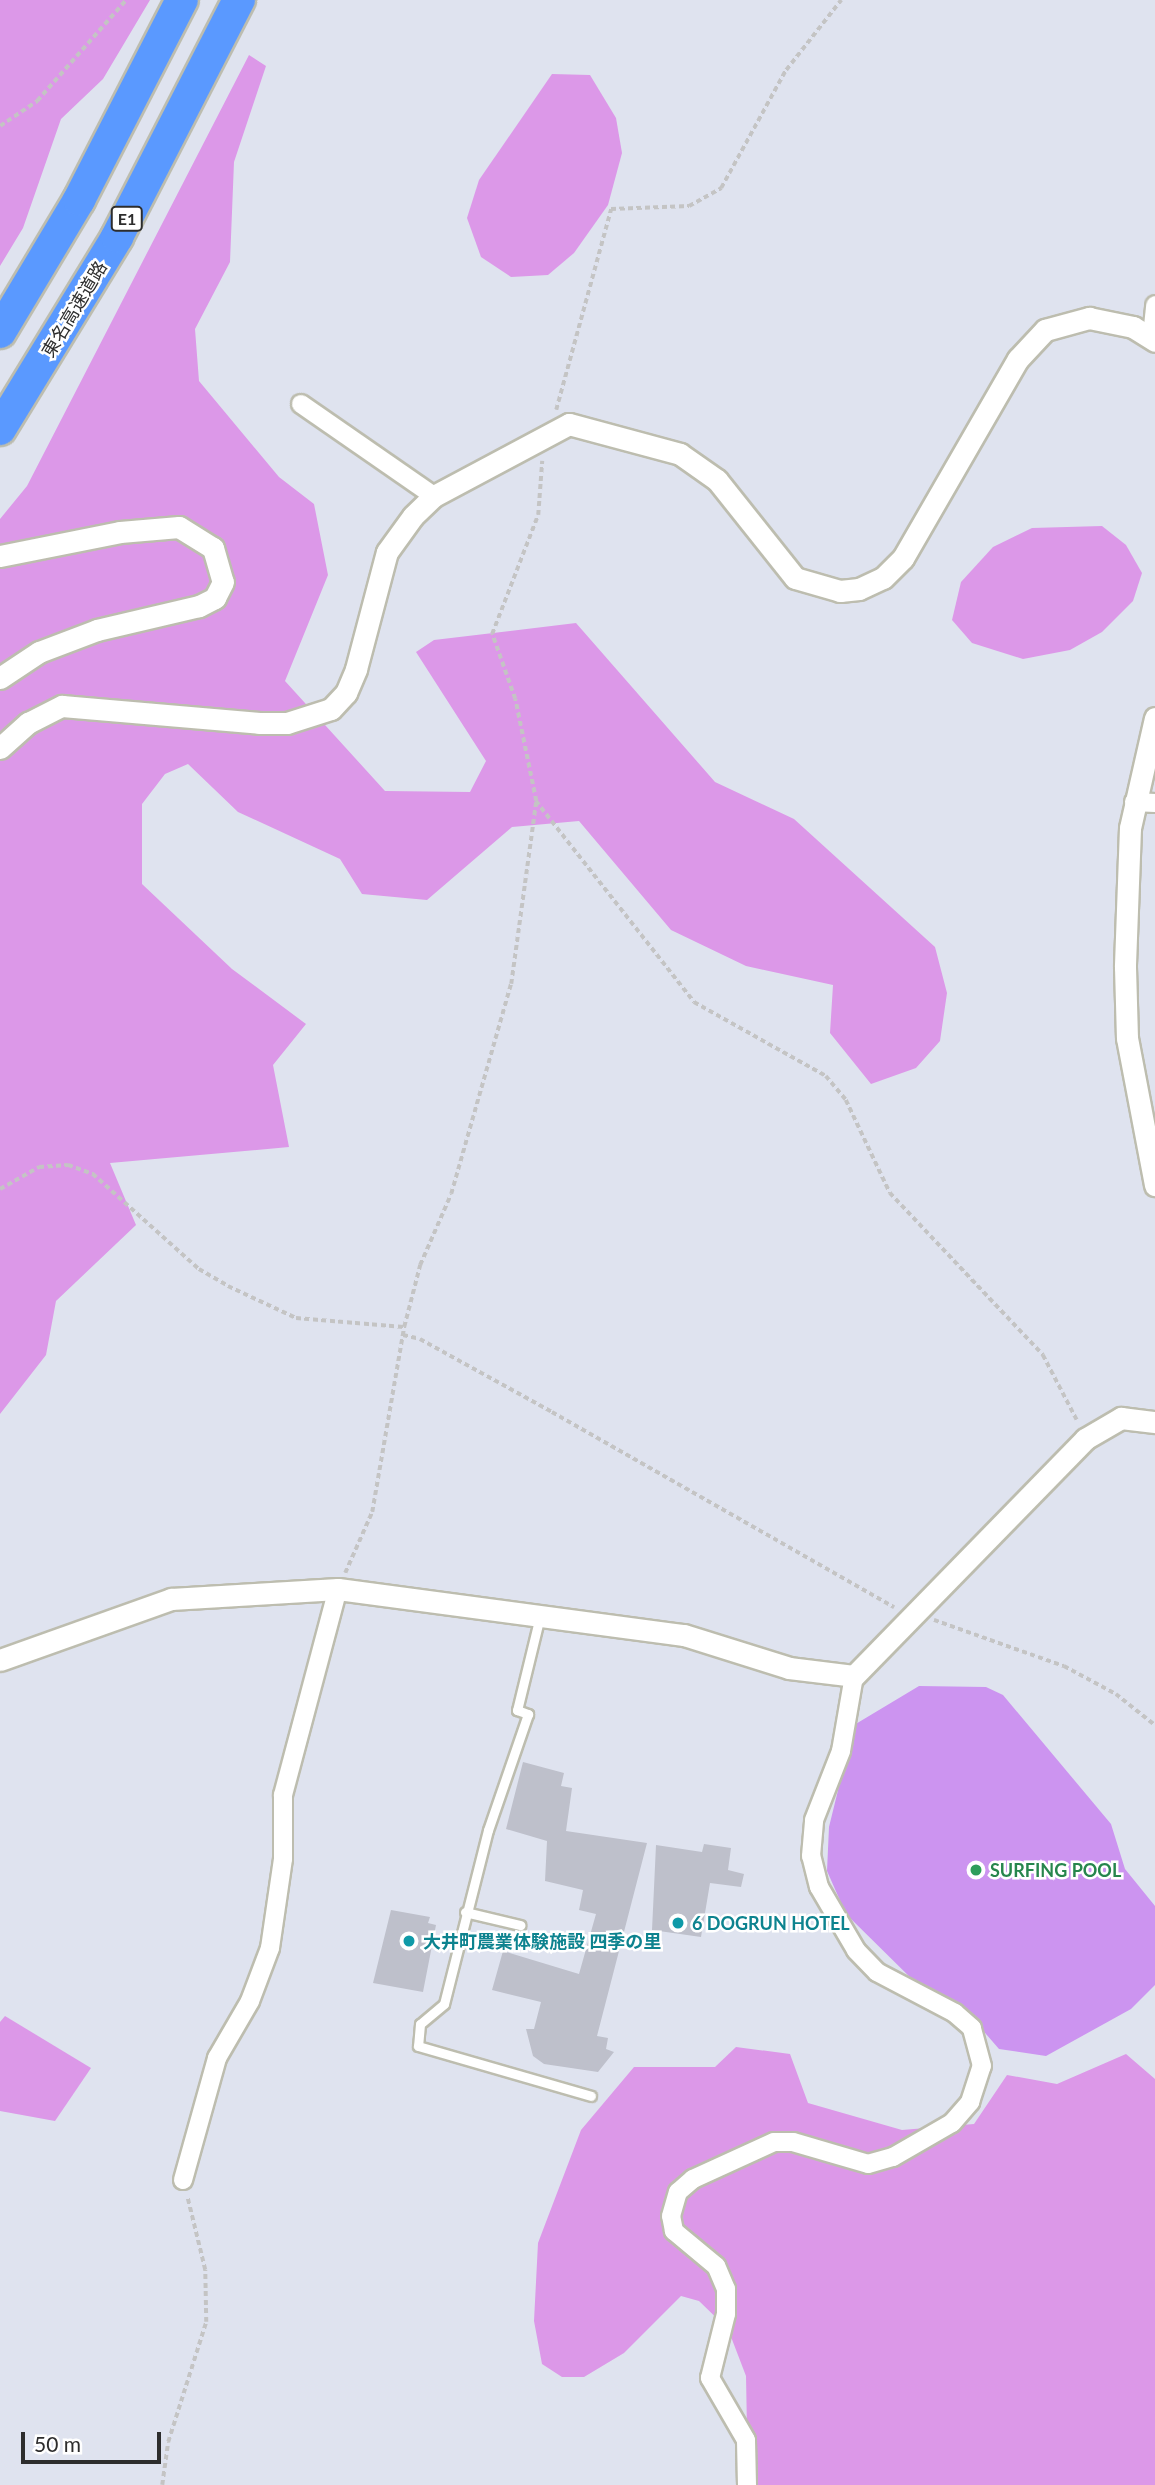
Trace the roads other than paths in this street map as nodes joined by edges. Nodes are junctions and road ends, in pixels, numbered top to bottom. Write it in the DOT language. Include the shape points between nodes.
graph roads {
  1 [pos="182,0"];
  2 [pos="239,0"];
  3 [pos="1155,305"];
  4 [pos="0,332"];
  5 [pos="1154,338"];
  6 [pos="300,404"];
  7 [pos="0,429"];
  8 [pos="434,496"];
  9 [pos="0,556"];
  10 [pos="0,678"];
  11 [pos="1155,718"];
  12 [pos="0,748"];
  13 [pos="1144,802"];
  14 [pos="1155,1185"];
  15 [pos="1155,1422"];
  16 [pos="338,1590"];
  17 [pos="540,1616"];
  18 [pos="0,1660"];
  19 [pos="854,1676"];
  20 [pos="465,1912"];
  21 [pos="520,1925"];
  22 [pos="591,2096"];
  23 [pos="183,2180"];
  24 [pos="747,2485"];
  1 -- 4 [label="highway" via="79,200"];
  2 -- 7 [label="highway, 東名高速道路 / E1" via="117,237"];
  3 -- 5 [label="street"];
  5 -- 8 [label="street" via="1089,318 1059,324 1029,345 903,558 883,578 859,589 839,591 795,578 717,480 680,454 596,427 569,424"];
  6 -- 8 [label="street"];
  8 -- 12 [label="street" via="387,552 356,668 346,693 331,709 287,723 259,723 72,705 43,713"];
  9 -- 10 [label="street" via="120,532 178,527 213,548 223,582 215,598 199,606 97,630 39,652"];
  11 -- 13 [label="street"];
  13 -- 14 [label="street" via="1126,864 1127,1038"];
  15 -- 19 [label="street" via="1121,1418 1086,1438 919,1615"];
  16 -- 17 [label="street"];
  16 -- 18 [label="street" via="171,1599"];
  16 -- 23 [label="street" via="283,1795 283,1859 270,1948 250,2001 217,2058"];
  17 -- 19 [label="street" via="684,1635 789,1668"];
  17 -- 20 [label="lane" via="517,1710 528,1714"];
  19 -- 24 [label="street" via="841,1751 814,1820 811,1856 819,1888 856,1950 877,1972 972,2028 982,2066 970,2102 952,2123 892,2157 868,2164 793,2142 774,2142 693,2179 678,2192 671,2216 674,2231 716,2266 726,2289 726,2314 710,2378 746,2440"];
  20 -- 21 [label="lane"];
  20 -- 22 [label="lane" via="444,2004 420,2024 418,2046"];
}
